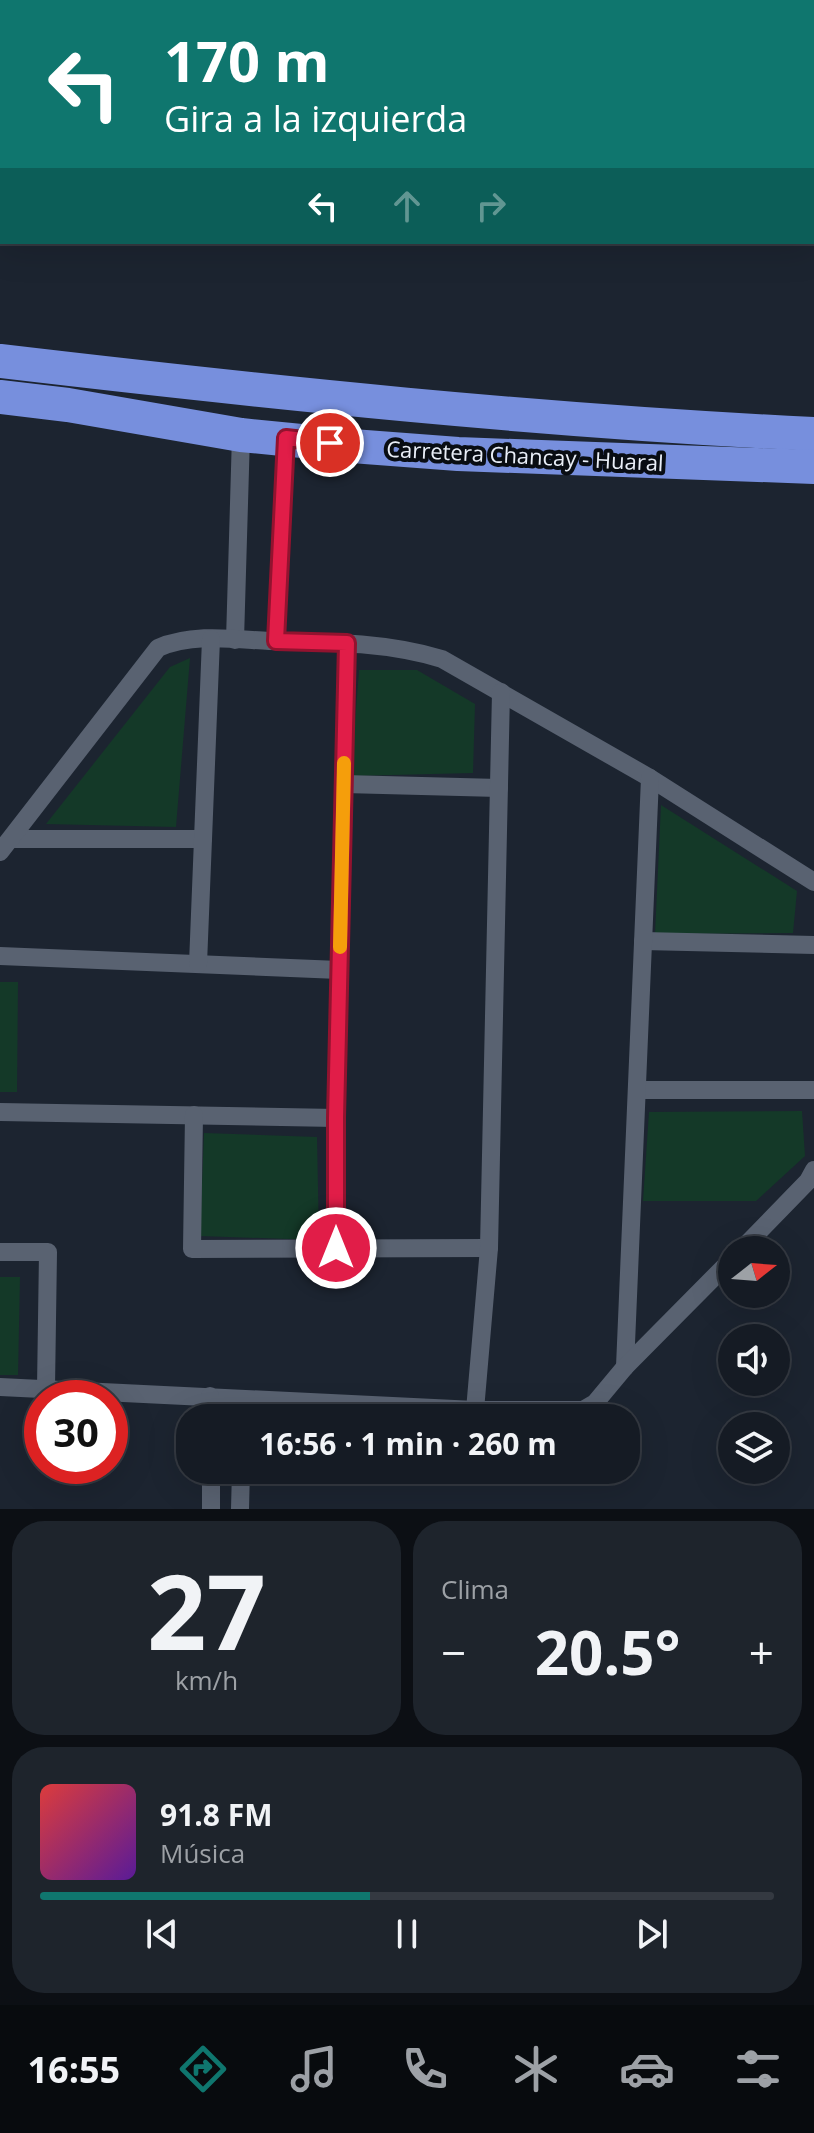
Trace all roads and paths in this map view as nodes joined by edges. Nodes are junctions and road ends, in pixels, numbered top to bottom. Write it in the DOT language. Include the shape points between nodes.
graph roads {
  1 [pos="0,361"];
  2 [pos="0,397"];
  3 [pos="814,434"];
  4 [pos="241,435"];
  5 [pos="286,438"];
  6 [pos="814,467"];
  7 [pos="211,639"];
  8 [pos="235,640"];
  9 [pos="276,641"];
  10 [pos="347,643"];
  11 [pos="501,692"];
  12 [pos="650,778"];
  13 [pos="344,784"];
  14 [pos="499,788"];
  15 [pos="203,839"];
  16 [pos="6,845"];
  17 [pos="814,882"];
  18 [pos="643,941"];
  19 [pos="814,945"];
  20 [pos="0,956"];
  21 [pos="198,964"];
  22 [pos="339,970"];
  23 [pos="637,1090"];
  24 [pos="814,1090"];
  25 [pos="0,1112"];
  26 [pos="194,1115"];
  27 [pos="336,1118"];
  28 [pos="814,1170"];
  29 [pos="755,1236"];
  30 [pos="336,1248"];
  31 [pos="489,1248"];
  32 [pos="0,1252"];
  33 [pos="718,1273"];
  34 [pos="625,1367"];
  35 [pos="46,1380"];
  36 [pos="0,1387"];
  37 [pos="24,1388"];
  38 [pos="128,1392"];
  39 [pos="210,1396"];
  40 [pos="242,1398"];
  41 [pos="210,1404"];
  42 [pos="242,1404"];
  43 [pos="358,1404"];
  44 [pos="476,1404"];
  45 [pos="593,1404"];
  46 [pos="211,1484"];
  47 [pos="241,1484"];
  48 [pos="211,1509"];
  49 [pos="240,1509"];
  1 -- 3 [label="highway, Carretera Chancay - Huaral" via="304,396"];
  2 -- 4 [label="highway, Carretera Chancay - Huaral"];
  4 -- 5 [label="highway, Carretera Chancay - Huaral"];
  4 -- 8 [label="street"];
  5 -- 6 [label="highway, Carretera Chancay - Huaral" via="458,454"];
  5 -- 9 [label="street"];
  7 -- 8 [label="street"];
  7 -- 15 [label="street"];
  7 -- 16 [label="street" via="174,641 158,648"];
  8 -- 9 [label="street"];
  9 -- 10 [label="street"];
  10 -- 11 [label="street" via="413,650 442,659"];
  10 -- 13 [label="street"];
  11 -- 12 [label="street"];
  11 -- 14 [label="street"];
  12 -- 17 [label="street"];
  12 -- 18 [label="street"];
  13 -- 14 [label="street"];
  13 -- 22 [label="street"];
  14 -- 31 [label="street"];
  15 -- 16 [label="street"];
  15 -- 21 [label="street"];
  18 -- 19 [label="street"];
  18 -- 23 [label="street"];
  20 -- 21 [label="street"];
  21 -- 22 [label="street"];
  22 -- 27 [label="street"];
  23 -- 24 [label="street"];
  23 -- 34 [label="street"];
  25 -- 26 [label="street"];
  26 -- 27 [label="street"];
  26 -- 30 [label="street" via="192,1249"];
  27 -- 30 [label="street"];
  28 -- 29 [label="street"];
  30 -- 31 [label="street"];
  31 -- 44 [label="street"];
  32 -- 35 [label="street" via="48,1252"];
  33 -- 34 [label="street"];
  34 -- 45 [label="street"];
  36 -- 37 [label="street"];
  38 -- 39 [label="street"];
  39 -- 40 [label="street"];
  39 -- 41 [label="street"];
  40 -- 42 [label="street"];
  40 -- 43 [label="street"];
  46 -- 48 [label="street"];
  47 -- 49 [label="street"];
}
